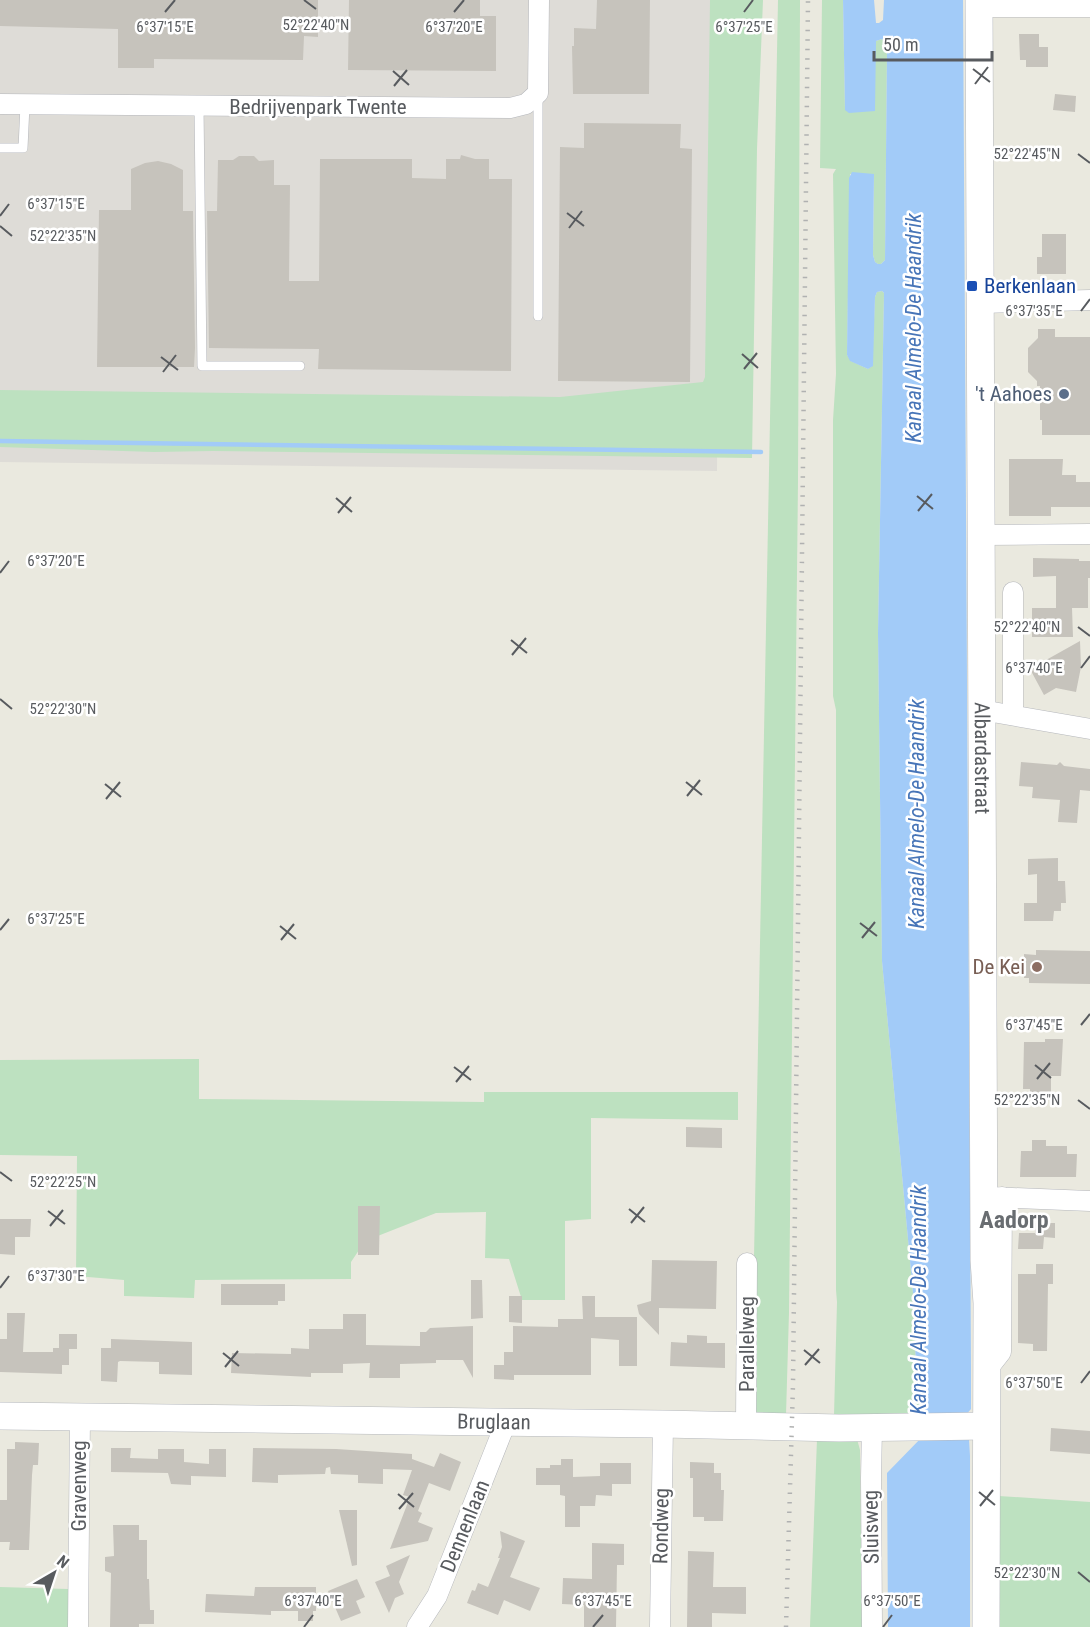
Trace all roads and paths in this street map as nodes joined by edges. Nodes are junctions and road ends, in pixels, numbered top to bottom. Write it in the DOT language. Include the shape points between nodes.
graph roads {
  1 [pos="539,0"];
  2 [pos="979,3"];
  3 [pos="1090,7"];
  4 [pos="538,93"];
  5 [pos="0,104"];
  6 [pos="25,105"];
  7 [pos="199,106"];
  8 [pos="0,148"];
  9 [pos="1084,301"];
  10 [pos="981,303"];
  11 [pos="538,316"];
  12 [pos="300,366"];
  13 [pos="1090,534"];
  14 [pos="981,536"];
  15 [pos="1013,592"];
  16 [pos="981,710"];
  17 [pos="1013,715"];
  18 [pos="1090,729"];
  19 [pos="993,1197"];
  20 [pos="1090,1201"];
  21 [pos="747,1263"];
  22 [pos="0,1416"];
  23 [pos="80,1417"];
  24 [pos="506,1422"];
  25 [pos="663,1424"];
  26 [pos="746,1425"];
  27 [pos="986,1426"];
  28 [pos="872,1427"];
  29 [pos="78,1627"];
  30 [pos="417,1627"];
  31 [pos="660,1627"];
  32 [pos="872,1627"];
  33 [pos="986,1627"];
  1 -- 4 [label="street"];
  2 -- 3 [label="street"];
  2 -- 10 [label="street, Albardastraat"];
  4 -- 7 [label="street, Bedrijvenpark Twente" via="526,104 510,108"];
  4 -- 11 [label="lane"];
  5 -- 6 [label="street, Bedrijvenpark Twente"];
  6 -- 7 [label="street, Bedrijvenpark Twente"];
  6 -- 8 [label="lane" via="23,148"];
  7 -- 12 [label="lane" via="201,366"];
  9 -- 10 [label="street"];
  10 -- 14 [label="street, Albardastraat"];
  13 -- 14 [label="street"];
  14 -- 16 [label="street, Albardastraat"];
  15 -- 17 [label="street, Albardastraat"];
  16 -- 17 [label="street"];
  16 -- 19 [label="street, Albardastraat"];
  17 -- 18 [label="street"];
  19 -- 20 [label="street"];
  19 -- 27 [label="street, Albardastraat" via="984,1260"];
  21 -- 26 [label="street, Parallelweg"];
  22 -- 23 [label="street, Bruglaan"];
  23 -- 24 [label="street, Bruglaan"];
  23 -- 29 [label="street, Gravenweg"];
  24 -- 25 [label="street, Bruglaan"];
  24 -- 30 [label="street, Dennenlaan" via="437,1596"];
  25 -- 26 [label="street, Bruglaan"];
  25 -- 31 [label="street, Rondweg"];
  26 -- 28 [label="street, Bruglaan"];
  27 -- 28 [label="street, Bruglaan"];
  27 -- 33 [label="street, Albardastraat"];
  28 -- 32 [label="street, Sluisweg"];
}
